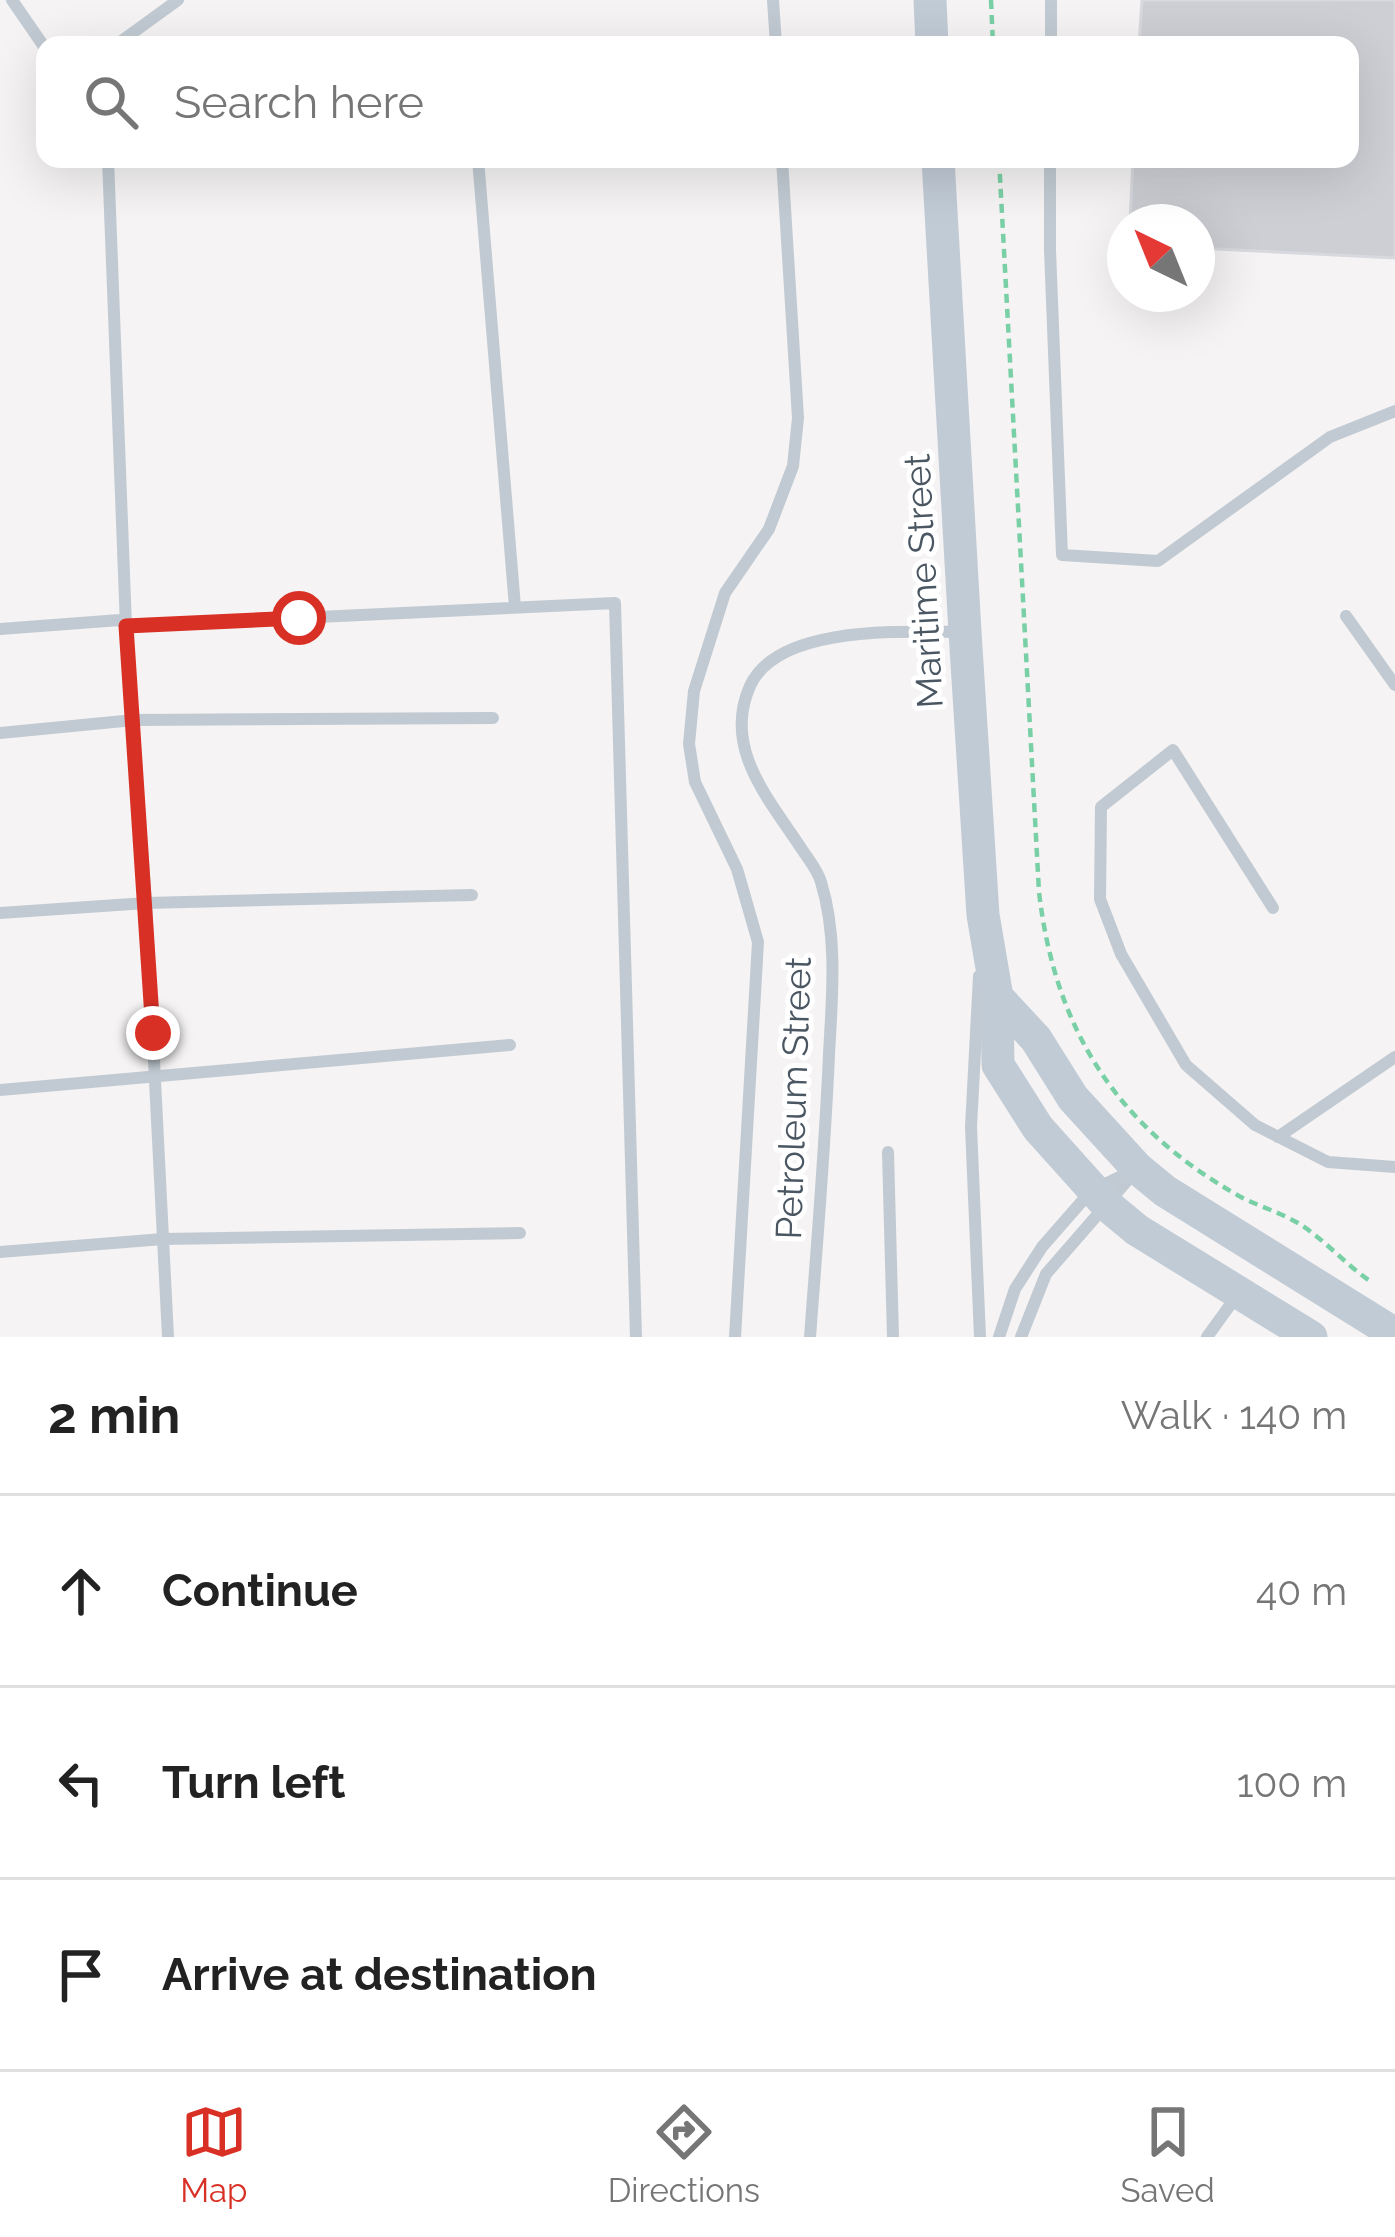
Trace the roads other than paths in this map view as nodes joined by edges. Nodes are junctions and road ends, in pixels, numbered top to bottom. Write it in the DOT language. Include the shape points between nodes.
graph roads {
  1 [pos="12,0"];
  2 [pos="178,0"];
  3 [pos="773,0"];
  4 [pos="930,0"];
  5 [pos="1051,0"];
  6 [pos="37,36"];
  7 [pos="128,36"];
  8 [pos="775,36"];
  9 [pos="932,36"];
  10 [pos="1051,36"];
  11 [pos="108,168"];
  12 [pos="479,168"];
  13 [pos="783,168"];
  14 [pos="938,168"];
  15 [pos="1051,168"];
  16 [pos="1395,411"];
  17 [pos="515,608"];
  18 [pos="1346,616"];
  19 [pos="126,626"];
  20 [pos="0,629"];
  21 [pos="964,632"];
  22 [pos="1395,685"];
  23 [pos="493,718"];
  24 [pos="134,720"];
  25 [pos="0,733"];
  26 [pos="472,895"];
  27 [pos="146,903"];
  28 [pos="1273,908"];
  29 [pos="0,913"];
  30 [pos="983,915"];
  31 [pos="997,997"];
  32 [pos="510,1045"];
  33 [pos="1395,1058"];
  34 [pos="155,1077"];
  35 [pos="0,1090"];
  36 [pos="1278,1137"];
  37 [pos="888,1152"];
  38 [pos="1395,1167"];
  39 [pos="1137,1168"];
  40 [pos="1100,1198"];
  41 [pos="520,1233"];
  42 [pos="163,1239"];
  43 [pos="0,1252"];
  44 [pos="1239,1293"];
  45 [pos="1395,1334"];
  46 [pos="168,1337"];
  47 [pos="636,1337"];
  48 [pos="735,1337"];
  49 [pos="810,1337"];
  50 [pos="893,1337"];
  51 [pos="980,1337"];
  52 [pos="999,1337"];
  53 [pos="1022,1337"];
  54 [pos="1207,1337"];
  55 [pos="1311,1337"];
  1 -- 6 [label="lane"];
  2 -- 7 [label="lane"];
  3 -- 8 [label="lane"];
  4 -- 9 [label="main road"];
  5 -- 10 [label="lane"];
  11 -- 19 [label="lane"];
  12 -- 17 [label="lane"];
  13 -- 48 [label="lane" via="798,418 793,466 770,529 725,593 694,692 689,744 695,782 737,869 758,942"];
  14 -- 21 [label="main road, Maritime Street"];
  15 -- 16 [label="lane" via="1062,555 1158,561 1330,437"];
  17 -- 19 [label="lane"];
  17 -- 47 [label="lane" via="615,603"];
  18 -- 22 [label="lane"];
  19 -- 20 [label="lane" via="120,620"];
  19 -- 24 [label="lane"];
  21 -- 30 [label="main road, Maritime Street"];
  21 -- 49 [label="lane, Petroleum Street" via="813,641 776,657 752,681 741,714 756,782 821,879 833,963"];
  23 -- 24 [label="lane"];
  24 -- 25 [label="lane"];
  24 -- 27 [label="lane"];
  26 -- 27 [label="lane"];
  27 -- 29 [label="lane"];
  27 -- 34 [label="lane"];
  28 -- 36 [label="lane" via="1174,750 1101,807 1100,899 1121,954 1186,1065"];
  30 -- 31 [label="main road, Maritime Street"];
  30 -- 51 [label="lane" via="970,1127"];
  31 -- 39 [label="main road"];
  31 -- 40 [label="main road, Maritime Street" via="998,1064 1038,1128"];
  32 -- 34 [label="lane"];
  33 -- 36 [label="lane"];
  34 -- 35 [label="lane"];
  34 -- 42 [label="lane"];
  36 -- 38 [label="lane" via="1328,1162"];
  37 -- 50 [label="lane"];
  39 -- 40 [label="lane"];
  39 -- 40 [label="lane"];
  39 -- 45 [label="main road"];
  40 -- 44 [label="main road, Maritime Street"];
  40 -- 52 [label="lane" via="1042,1247 1015,1289"];
  40 -- 53 [label="lane" via="1046,1274"];
  41 -- 42 [label="lane"];
  42 -- 43 [label="lane"];
  42 -- 46 [label="lane"];
  44 -- 54 [label="lane"];
  44 -- 55 [label="main road, Maritime Street"];
}
